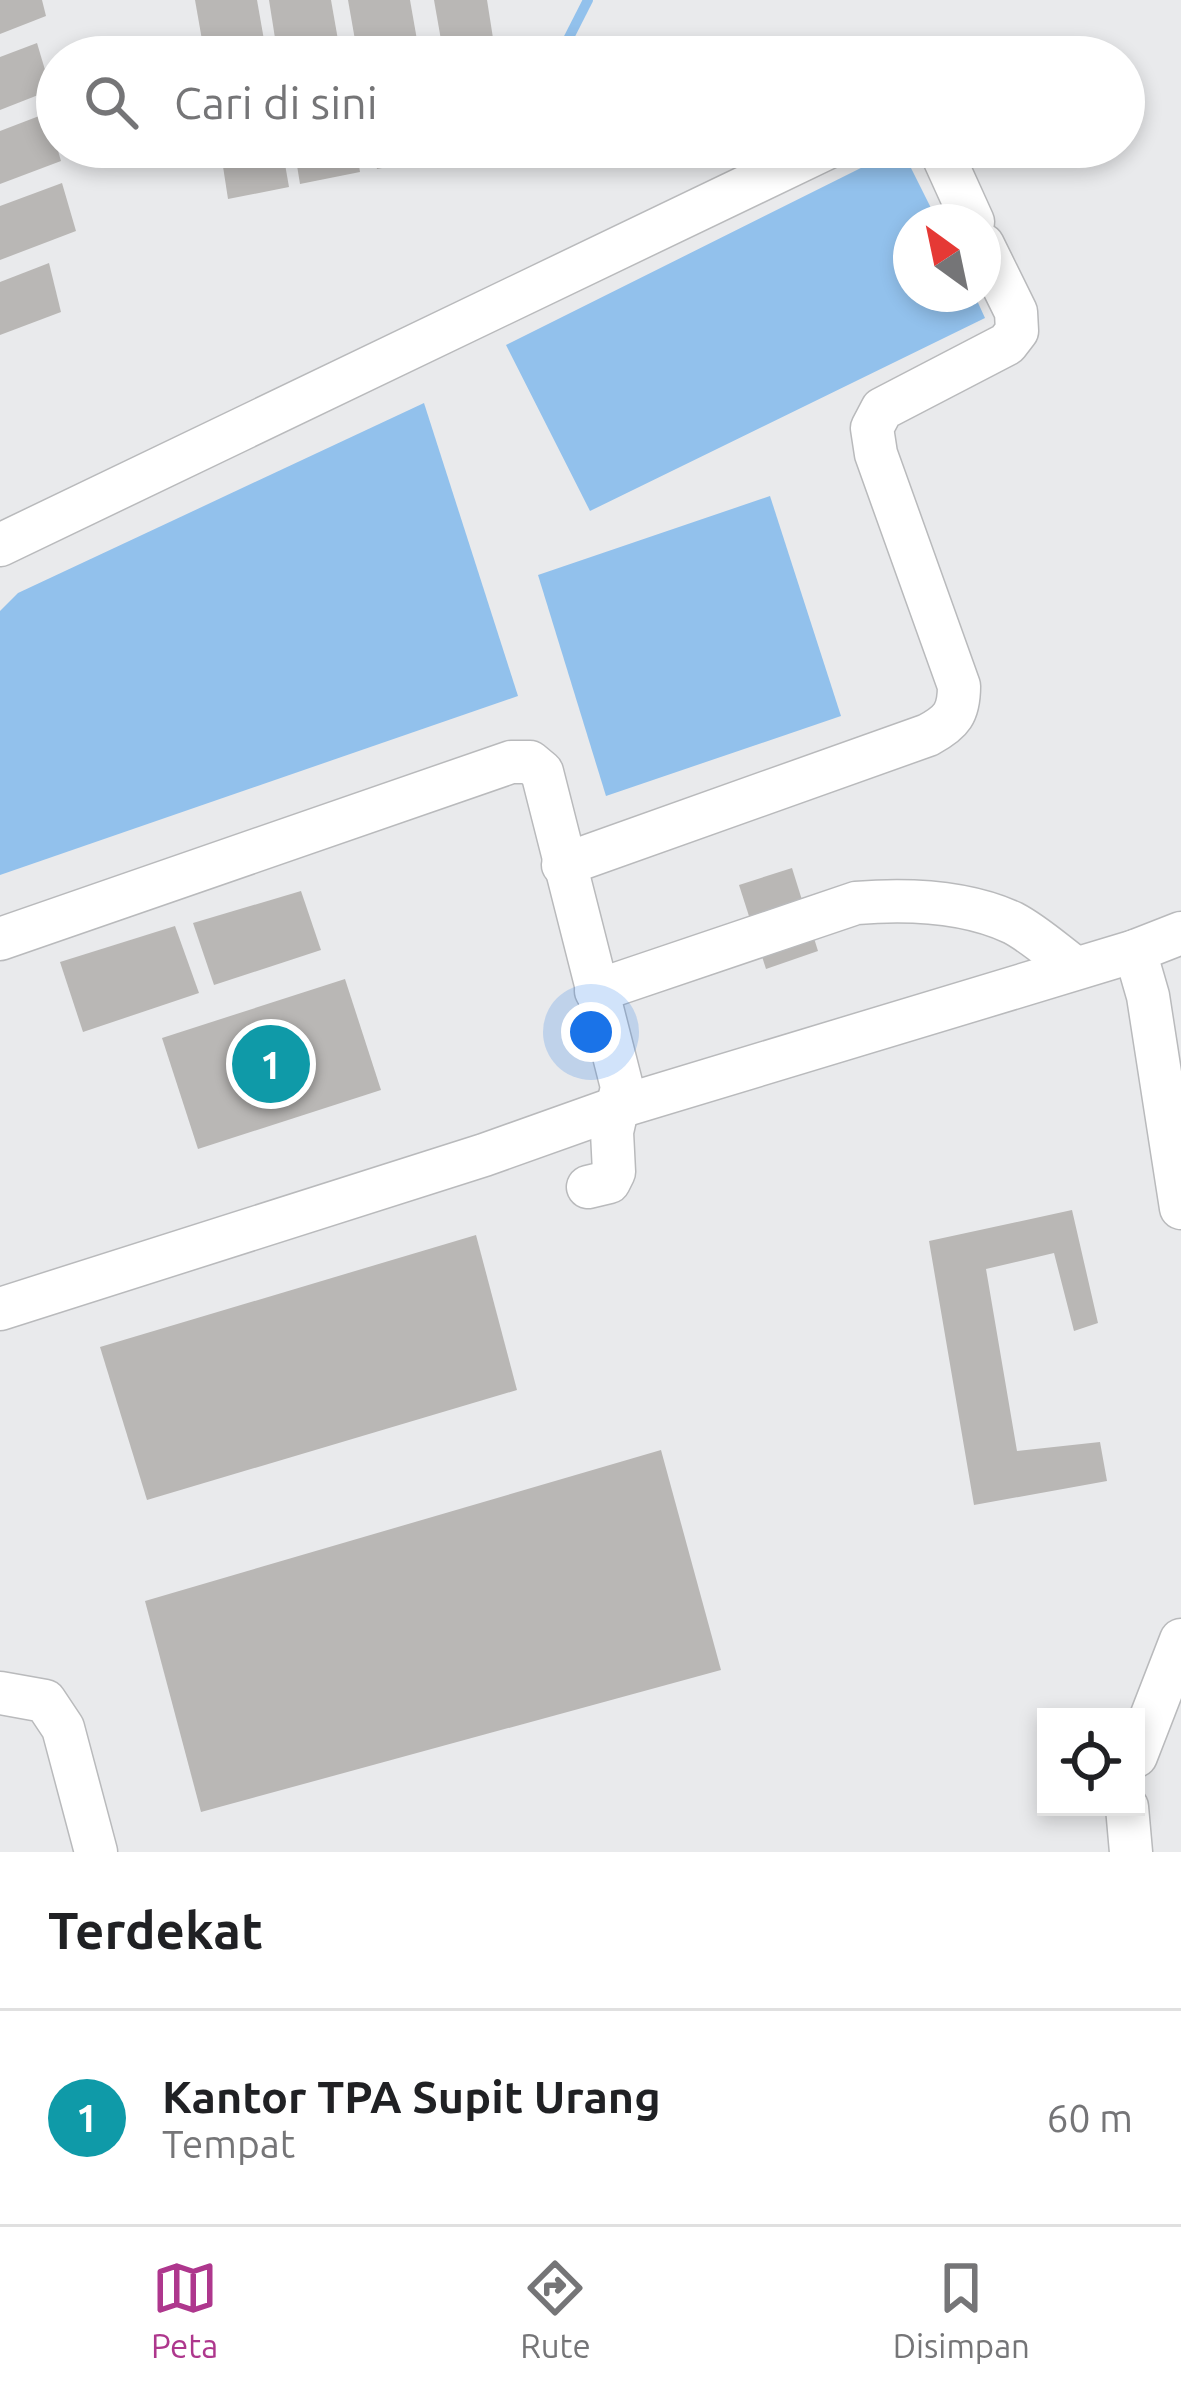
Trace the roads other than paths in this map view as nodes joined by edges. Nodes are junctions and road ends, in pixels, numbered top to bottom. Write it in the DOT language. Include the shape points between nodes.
graph roads {
  1 [pos="785,168"];
  2 [pos="949,168"];
  3 [pos="965,204"];
  4 [pos="1001,282"];
  5 [pos="0,545"];
  6 [pos="563,865"];
  7 [pos="1181,933"];
  8 [pos="0,939"];
  9 [pos="1135,951"];
  10 [pos="1074,967"];
  11 [pos="596,991"];
  12 [pos="616,1108"];
  13 [pos="588,1187"];
  14 [pos="1181,1208"];
  15 [pos="0,1309"];
  16 [pos="1181,1640"];
  17 [pos="0,1693"];
  18 [pos="1145,1733"];
  19 [pos="1128,1816"];
  20 [pos="96,1852"];
  21 [pos="1131,1852"];
  1 -- 5 [label="lane"];
  2 -- 3 [label="lane"];
  4 -- 6 [label="lane" via="1016,312 1017,331 1007,344 882,409 872,428 959,686 950,723"];
  6 -- 8 [label="lane" via="542,772 530,762 511,763"];
  6 -- 11 [label="lane"];
  7 -- 9 [label="lane"];
  9 -- 10 [label="lane"];
  9 -- 14 [label="lane"];
  10 -- 11 [label="lane" via="1014,924 891,900 856,903"];
  10 -- 12 [label="lane"];
  11 -- 12 [label="lane" via="622,1088"];
  12 -- 13 [label="lane" via="614,1172 609,1182"];
  12 -- 15 [label="lane"];
  16 -- 18 [label="lane"];
  17 -- 20 [label="lane" via="46,1701 63,1728"];
  19 -- 21 [label="lane"];
}
